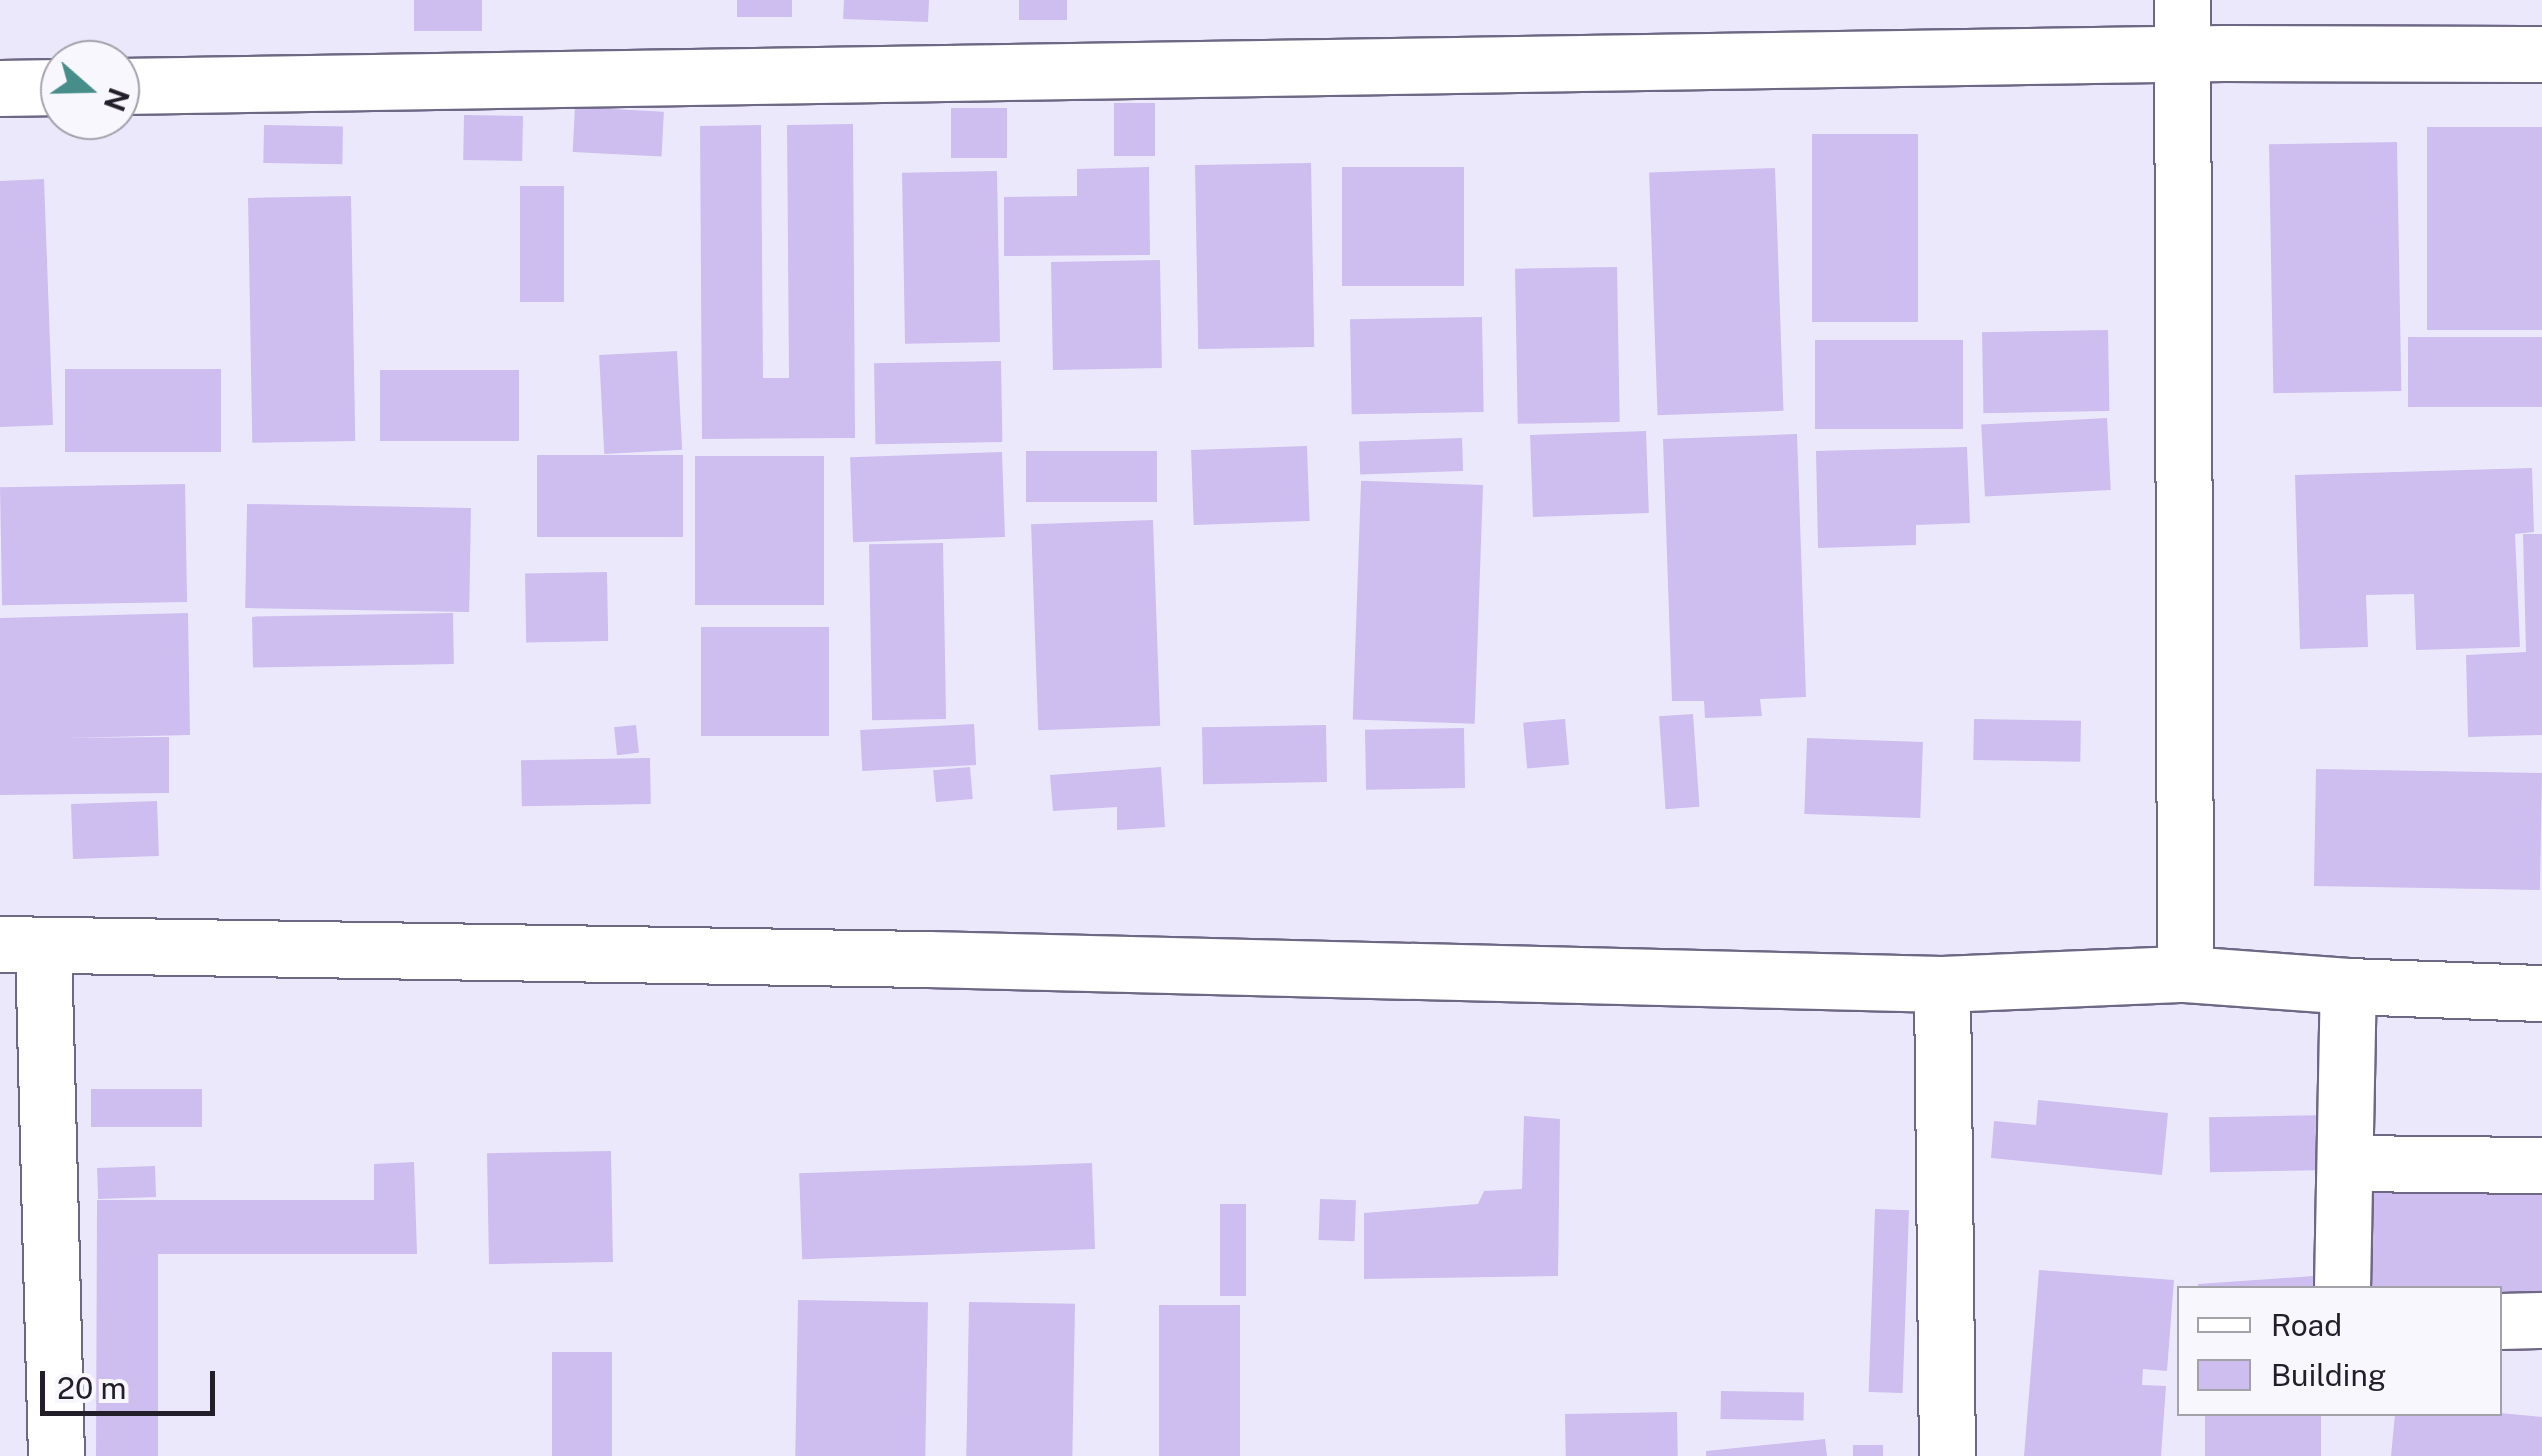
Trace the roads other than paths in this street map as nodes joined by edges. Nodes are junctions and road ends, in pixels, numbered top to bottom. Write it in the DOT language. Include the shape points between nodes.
graph roads {
  1 [pos="2182,0"];
  2 [pos="2542,54"];
  3 [pos="2186,57"];
  4 [pos="140,86"];
  5 [pos="40,87"];
  6 [pos="0,88"];
  7 [pos="21,946"];
  8 [pos="2185,974"];
  9 [pos="1942,984"];
  10 [pos="2348,986"];
  11 [pos="2542,993"];
  12 [pos="2345,1163"];
  13 [pos="2542,1165"];
  14 [pos="2342,1286"];
  15 [pos="2542,1320"];
  16 [pos="2502,1321"];
  17 [pos="56,1456"];
  18 [pos="1947,1456"];
  1 -- 3 [label="street"];
  2 -- 3 [label="street"];
  3 -- 4 [label="street"];
  3 -- 8 [label="street"];
  5 -- 6 [label="street"];
  7 -- 9 [label="street" via="928,958"];
  7 -- 17 [label="street"];
  8 -- 9 [label="street"];
  8 -- 10 [label="street"];
  9 -- 18 [label="street"];
  10 -- 11 [label="street"];
  10 -- 12 [label="street"];
  12 -- 13 [label="street"];
  12 -- 14 [label="street"];
  15 -- 16 [label="street"];
}
